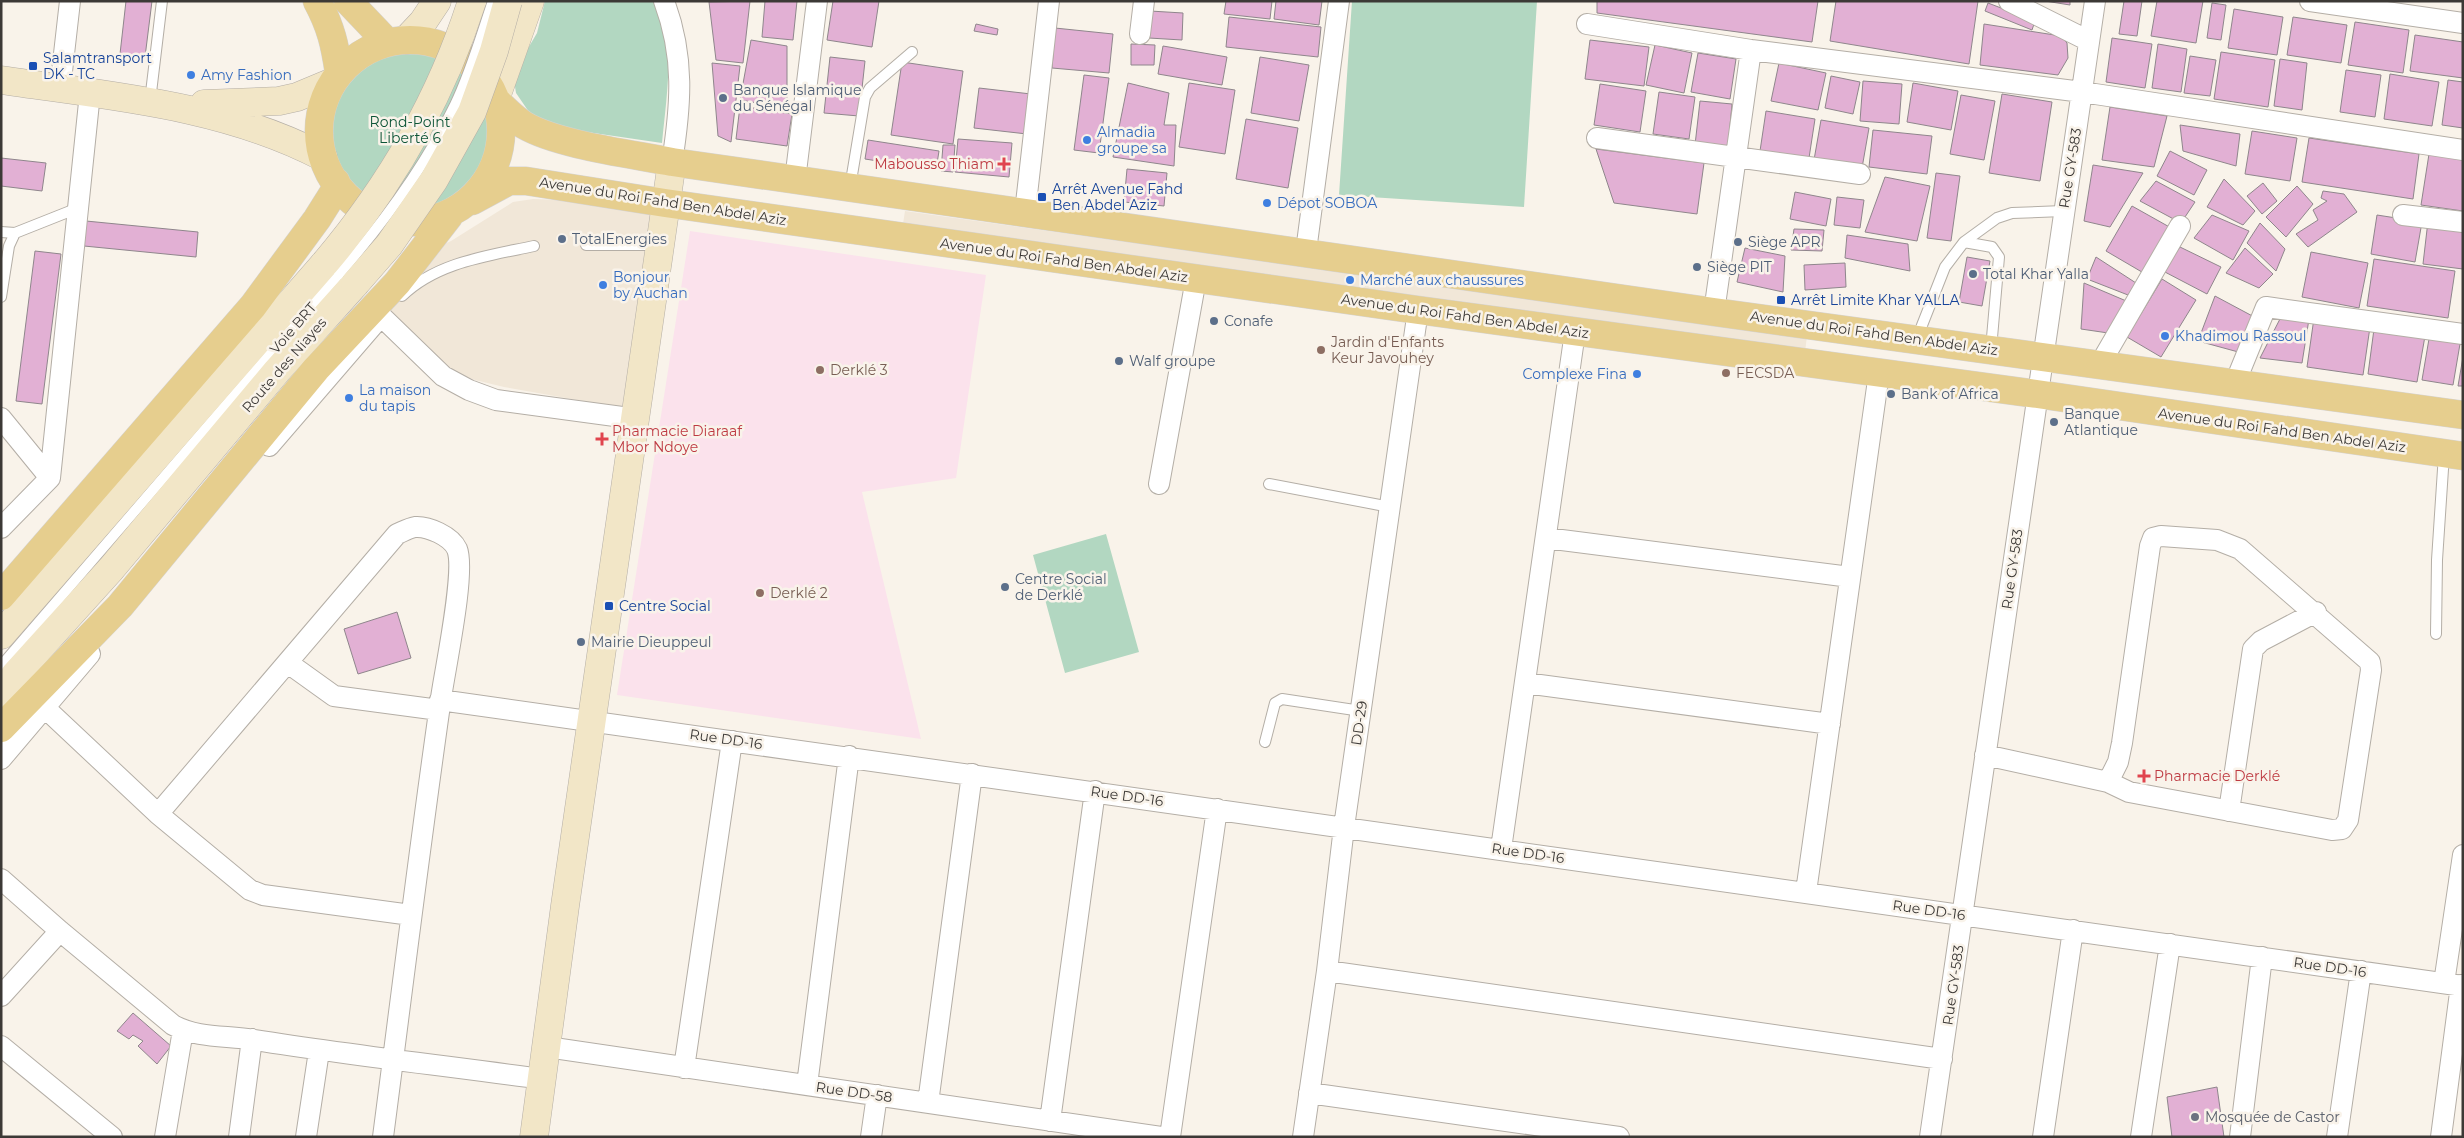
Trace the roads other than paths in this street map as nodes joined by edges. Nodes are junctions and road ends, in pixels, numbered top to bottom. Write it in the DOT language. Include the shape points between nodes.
graph roads {
  1 [pos="70,1"];
  2 [pos="162,1"];
  3 [pos="317,1"];
  4 [pos="348,1"];
  5 [pos="437,1"];
  6 [pos="472,1"];
  7 [pos="493,1"];
  8 [pos="508,1"];
  9 [pos="530,1"];
  10 [pos="664,1"];
  11 [pos="817,1"];
  12 [pos="1049,1"];
  13 [pos="1144,1"];
  14 [pos="1339,1"];
  15 [pos="2009,1"];
  16 [pos="2095,1"];
  17 [pos="2310,1"];
  18 [pos="2463,23"];
  19 [pos="1587,24"];
  20 [pos="1140,34"];
  21 [pos="2089,40"];
  22 [pos="397,41"];
  23 [pos="1751,50"];
  24 [pos="912,52"];
  25 [pos="336,77"];
  26 [pos="1,80"];
  27 [pos="60,88"];
  28 [pos="2082,92"];
  29 [pos="90,93"];
  30 [pos="495,100"];
  31 [pos="150,102"];
  32 [pos="1597,138"];
  33 [pos="2463,150"];
  34 [pos="323,157"];
  35 [pos="1736,158"];
  36 [pos="672,162"];
  37 [pos="1860,174"];
  38 [pos="795,180"];
  39 [pos="336,182"];
  40 [pos="850,188"];
  41 [pos="472,201"];
  42 [pos="666,204"];
  43 [pos="78,208"];
  44 [pos="2063,211"];
  45 [pos="1025,212"];
  46 [pos="2403,215"];
  47 [pos="449,216"];
  48 [pos="2463,222"];
  49 [pos="2180,226"];
  50 [pos="1,232"];
  51 [pos="15,233"];
  52 [pos="1964,242"];
  53 [pos="586,245"];
  54 [pos="660,245"];
  55 [pos="534,246"];
  56 [pos="1306,252"];
  57 [pos="340,274"];
  58 [pos="1196,279"];
  59 [pos="1,297"];
  60 [pos="388,310"];
  61 [pos="1418,310"];
  62 [pos="1714,312"];
  63 [pos="1575,332"];
  64 [pos="2463,334"];
  65 [pos="1917,339"];
  66 [pos="1991,350"];
  67 [pos="2042,356"];
  68 [pos="2100,364"];
  69 [pos="1879,373"];
  70 [pos="2235,383"];
  71 [pos="2037,394"];
  72 [pos="2463,415"];
  73 [pos="1,418"];
  74 [pos="637,419"];
  75 [pos="2453,455"];
  76 [pos="50,478"];
  77 [pos="1159,484"];
  78 [pos="1269,484"];
  79 [pos="1390,507"];
  80 [pos="1,528"];
  81 [pos="1546,538"];
  82 [pos="1850,577"];
  83 [pos="1,596"];
  84 [pos="2316,612"];
  85 [pos="2436,634"];
  86 [pos="1,635"];
  87 [pos="288,663"];
  88 [pos="1,666"];
  89 [pos="1525,683"];
  90 [pos="1,694"];
  91 [pos="440,705"];
  92 [pos="44,708"];
  93 [pos="1361,711"];
  94 [pos="592,720"];
  95 [pos="1830,724"];
  96 [pos="1,728"];
  97 [pos="732,741"];
  98 [pos="1265,742"];
  99 [pos="1985,755"];
  100 [pos="849,756"];
  101 [pos="1,759"];
  102 [pos="972,774"];
  103 [pos="2108,782"];
  104 [pos="1095,791"];
  105 [pos="1217,809"];
  106 [pos="2229,811"];
  107 [pos="158,814"];
  108 [pos="1344,827"];
  109 [pos="1501,849"];
  110 [pos="2463,855"];
  111 [pos="1,879"];
  112 [pos="1806,892"];
  113 [pos="412,915"];
  114 [pos="1963,915"];
  115 [pos="2074,930"];
  116 [pos="60,931"];
  117 [pos="2170,944"];
  118 [pos="2262,957"];
  119 [pos="1327,971"];
  120 [pos="2361,971"];
  121 [pos="2456,985"];
  122 [pos="1,996"];
  123 [pos="183,1030"];
  124 [pos="252,1039"];
  125 [pos="1,1046"];
  126 [pos="546,1047"];
  127 [pos="319,1051"];
  128 [pos="393,1059"];
  129 [pos="1942,1059"];
  130 [pos="684,1068"];
  131 [pos="542,1079"];
  132 [pos="806,1086"];
  133 [pos="1310,1093"];
  134 [pos="877,1096"];
  135 [pos="928,1103"];
  136 [pos="1050,1121"];
  137 [pos="112,1137"];
  138 [pos="165,1137"];
  139 [pos="239,1137"];
  140 [pos="306,1137"];
  141 [pos="383,1137"];
  142 [pos="534,1137"];
  143 [pos="871,1137"];
  144 [pos="1161,1137"];
  145 [pos="1170,1137"];
  146 [pos="1303,1137"];
  147 [pos="1619,1137"];
  148 [pos="1930,1137"];
  149 [pos="2043,1137"];
  150 [pos="2141,1137"];
  151 [pos="2240,1137"];
  152 [pos="2338,1137"];
  153 [pos="2441,1137"];
  1 -- 27 [label="street"];
  2 -- 31 [label="lane"];
  3 -- 25 [label="main road" via="335,42"];
  4 -- 22 [label="main road"];
  5 -- 22 [label="main road" via="423,22"];
  6 -- 57 [label="main road, Route des Niayes, bridge" via="437,94 401,161 359,223"];
  7 -- 57 [label="lane, Voie BRT, bridge" via="456,104 419,170 374,234"];
  8 -- 57 [label="main road, Route des Niayes, bridge" via="472,112 434,180 389,245"];
  9 -- 30 [label="main road"];
  10 -- 36 [label="street" via="671,20 680,76 680,108"];
  11 -- 38 [label="street"];
  12 -- 45 [label="street"];
  13 -- 20 [label="street"];
  14 -- 56 [label="street"];
  15 -- 21 [label="street"];
  16 -- 21 [label="street, Rue GY-583"];
  17 -- 18 [label="street"];
  19 -- 23 [label="street"];
  21 -- 28 [label="street, Rue GY-583"];
  22 -- 25 [label="main road" via="359,55"];
  22 -- 30 [label="main road" via="434,43 465,58 486,81"];
  23 -- 28 [label="street"];
  23 -- 35 [label="street"];
  24 -- 40 [label="lane" via="870,88 865,97"];
  25 -- 31 [label="main road" via="297,97 279,101 221,104"];
  25 -- 34 [label="main road" via="323,102 319,120"];
  26 -- 27 [label="main road"];
  27 -- 29 [label="main road"];
  28 -- 33 [label="street"];
  28 -- 44 [label="street, Rue GY-583"];
  29 -- 31 [label="main road"];
  29 -- 43 [label="street"];
  30 -- 36 [label="main road, Avenue du Roi Fahd Ben Abdel Aziz" via="525,125 544,133"];
  30 -- 41 [label="main road" via="502,133 499,154 487,180"];
  31 -- 34 [label="main road" via="230,120 288,139"];
  32 -- 35 [label="street"];
  34 -- 39 [label="main road"];
  35 -- 37 [label="street"];
  35 -- 62 [label="street"];
  36 -- 38 [label="main road, Avenue du Roi Fahd Ben Abdel Aziz"];
  36 -- 42 [label="main road"];
  38 -- 40 [label="main road, Avenue du Roi Fahd Ben Abdel Aziz"];
  39 -- 47 [label="main road" via="357,204 385,217 418,220"];
  39 -- 83 [label="main road" via="334,192 317,219 258,299"];
  40 -- 45 [label="main road, Avenue du Roi Fahd Ben Abdel Aziz"];
  41 -- 42 [label="main road, Avenue du Roi Fahd Ben Abdel Aziz" via="509,181 526,181"];
  41 -- 47 [label="main road"];
  42 -- 54 [label="main road"];
  42 -- 58 [label="main road, Avenue du Roi Fahd Ben Abdel Aziz"];
  43 -- 51 [label="lane"];
  43 -- 76 [label="street"];
  44 -- 52 [label="lane" via="2012,213 1997,218"];
  44 -- 67 [label="street, Rue GY-583"];
  45 -- 56 [label="main road, Avenue du Roi Fahd Ben Abdel Aziz"];
  46 -- 48 [label="street"];
  47 -- 96 [label="main road" via="397,282 316,369 120,606"];
  49 -- 68 [label="street"];
  50 -- 51 [label="lane"];
  51 -- 59 [label="lane" via="9,246"];
  52 -- 65 [label="lane" via="1945,267"];
  52 -- 66 [label="lane" via="1992,247 1999,257"];
  53 -- 54 [label="lane"];
  54 -- 74 [label="main road"];
  55 -- 60 [label="lane" via="469,260 440,271 414,285"];
  56 -- 62 [label="main road, Avenue du Roi Fahd Ben Abdel Aziz"];
  57 -- 86 [label="main road, Route des Niayes"];
  57 -- 88 [label="lane, Voie BRT"];
  57 -- 90 [label="main road, Route des Niayes" via="277,371 112,569"];
  58 -- 61 [label="main road, Avenue du Roi Fahd Ben Abdel Aziz"];
  58 -- 77 [label="street"];
  60 -- 74 [label="street" via="443,376 469,390 496,400"];
  60 -- 92 [label="street"];
  61 -- 63 [label="main road, Avenue du Roi Fahd Ben Abdel Aziz"];
  61 -- 79 [label="street, DD-29"];
  62 -- 65 [label="main road, Avenue du Roi Fahd Ben Abdel Aziz"];
  63 -- 69 [label="main road, Avenue du Roi Fahd Ben Abdel Aziz"];
  63 -- 81 [label="street"];
  64 -- 70 [label="street" via="2266,307"];
  65 -- 66 [label="main road, Avenue du Roi Fahd Ben Abdel Aziz"];
  66 -- 67 [label="main road, Avenue du Roi Fahd Ben Abdel Aziz"];
  67 -- 68 [label="main road, Avenue du Roi Fahd Ben Abdel Aziz"];
  67 -- 71 [label="street, Rue GY-583"];
  68 -- 70 [label="main road, Avenue du Roi Fahd Ben Abdel Aziz"];
  69 -- 71 [label="main road, Avenue du Roi Fahd Ben Abdel Aziz"];
  69 -- 82 [label="street"];
  70 -- 72 [label="main road, Avenue du Roi Fahd Ben Abdel Aziz"];
  71 -- 75 [label="main road, Avenue du Roi Fahd Ben Abdel Aziz"];
  71 -- 99 [label="street, Rue GY-583"];
  73 -- 76 [label="street"];
  74 -- 94 [label="main road"];
  75 -- 85 [label="lane" via="2437,560"];
  76 -- 80 [label="street"];
  78 -- 79 [label="lane"];
  79 -- 93 [label="street, DD-29"];
  81 -- 82 [label="street"];
  81 -- 89 [label="street"];
  82 -- 95 [label="street"];
  84 -- 103 [label="street" via="2228,542 2153,538 2122,743 2118,762"];
  84 -- 106 [label="street" via="2261,640 2252,649"];
  84 -- 106 [label="street" via="2370,662 2348,820 2342,829 2332,830"];
  87 -- 91 [label="street, Rue DD-16" via="334,696"];
  87 -- 91 [label="street" via="397,534 414,527 432,530 445,536 456,547 460,558"];
  87 -- 107 [label="street"];
  89 -- 95 [label="street"];
  89 -- 109 [label="street"];
  91 -- 94 [label="street, Rue DD-16"];
  91 -- 113 [label="street"];
  92 -- 101 [label="street"];
  92 -- 107 [label="street"];
  93 -- 98 [label="lane" via="1282,699 1274,703"];
  93 -- 108 [label="street, DD-29"];
  94 -- 97 [label="street, Rue DD-16"];
  94 -- 126 [label="main road"];
  95 -- 112 [label="street"];
  97 -- 100 [label="street, Rue DD-16"];
  97 -- 130 [label="street"];
  99 -- 103 [label="street"];
  99 -- 114 [label="street, Rue GY-583"];
  100 -- 102 [label="street, Rue DD-16"];
  100 -- 132 [label="street"];
  102 -- 104 [label="street, Rue DD-16"];
  102 -- 135 [label="street"];
  103 -- 106 [label="street" via="2128,792"];
  104 -- 105 [label="street, Rue DD-16"];
  104 -- 136 [label="street"];
  105 -- 108 [label="street, Rue DD-16"];
  105 -- 145 [label="street"];
  107 -- 113 [label="street" via="257,894"];
  108 -- 109 [label="street, Rue DD-16"];
  108 -- 119 [label="street, DD-29"];
  109 -- 112 [label="street, Rue DD-16"];
  110 -- 121 [label="street"];
  111 -- 116 [label="street"];
  112 -- 114 [label="street, Rue DD-16"];
  113 -- 128 [label="street"];
  114 -- 115 [label="street, Rue DD-16"];
  114 -- 129 [label="street, Rue GY-583"];
  115 -- 117 [label="street, Rue DD-16"];
  115 -- 149 [label="street"];
  116 -- 122 [label="street"];
  116 -- 123 [label="street"];
  117 -- 118 [label="street, Rue DD-16"];
  117 -- 150 [label="street"];
  118 -- 120 [label="street, Rue DD-16"];
  118 -- 151 [label="street"];
  119 -- 129 [label="street"];
  119 -- 133 [label="street, DD-29"];
  120 -- 121 [label="street, Rue DD-16"];
  120 -- 152 [label="street"];
  121 -- 153 [label="street"];
  123 -- 124 [label="street" via="192,1034"];
  123 -- 138 [label="street"];
  124 -- 127 [label="street"];
  124 -- 139 [label="street"];
  125 -- 137 [label="street"];
  126 -- 130 [label="street, Rue DD-58"];
  126 -- 131 [label="main road"];
  127 -- 128 [label="street"];
  127 -- 140 [label="street"];
  128 -- 131 [label="street"];
  128 -- 141 [label="street"];
  129 -- 148 [label="street, Rue GY-583"];
  130 -- 132 [label="street, Rue DD-58"];
  131 -- 142 [label="main road"];
  132 -- 134 [label="street, Rue DD-58"];
  133 -- 146 [label="street, DD-29"];
  133 -- 147 [label="street"];
  134 -- 135 [label="street, Rue DD-58"];
  134 -- 143 [label="street"];
  135 -- 136 [label="street, Rue DD-58"];
  136 -- 144 [label="street, Rue DD-58"];
}
